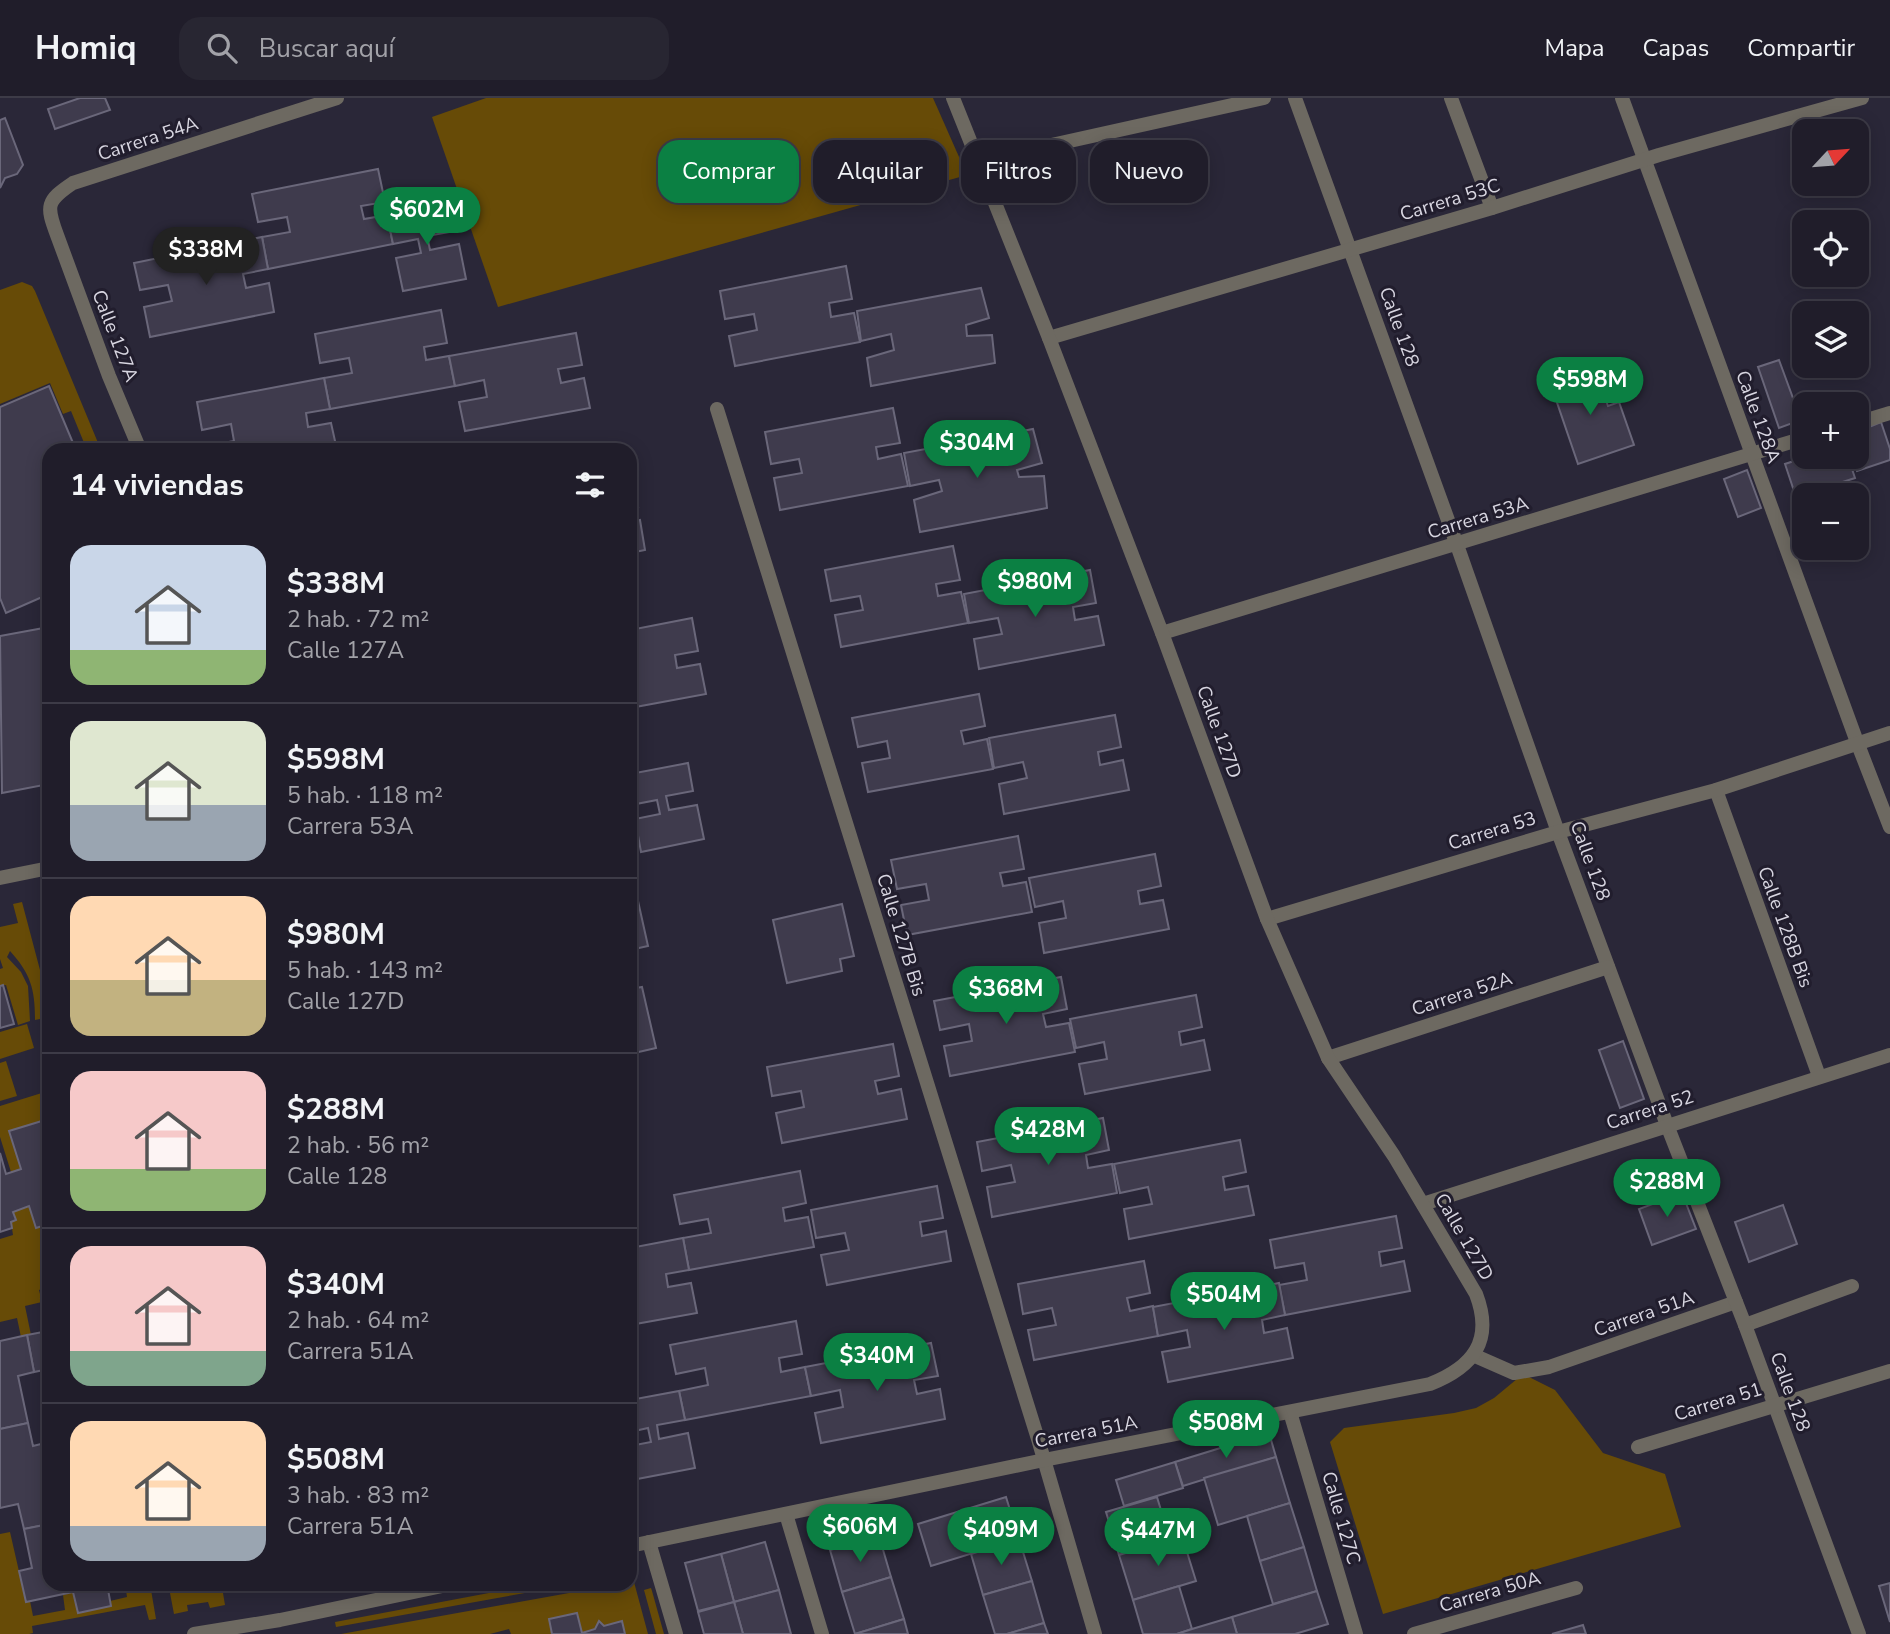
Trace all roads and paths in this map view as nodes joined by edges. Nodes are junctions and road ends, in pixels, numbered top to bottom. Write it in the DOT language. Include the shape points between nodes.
graph roads {
  1 [pos="337,98"];
  2 [pos="953,98"];
  3 [pos="1264,98"];
  4 [pos="1295,98"];
  5 [pos="1451,98"];
  6 [pos="1622,98"];
  7 [pos="1863,98"];
  8 [pos="970,140"];
  9 [pos="1074,140"];
  10 [pos="1644,160"];
  11 [pos="996,203"];
  12 [pos="1492,208"];
  13 [pos="57,235"];
  14 [pos="1350,250"];
  15 [pos="1049,338"];
  16 [pos="717,409"];
  17 [pos="1890,413"];
  18 [pos="1869,419"];
  19 [pos="1792,441"];
  20 [pos="137,443"];
  21 [pos="1751,453"];
  22 [pos="1457,545"];
  23 [pos="1162,633"];
  24 [pos="1890,733"];
  25 [pos="1857,742"];
  26 [pos="1716,790"];
  27 [pos="1890,827"];
  28 [pos="1558,832"];
  29 [pos="42,869"];
  30 [pos="0,878"];
  31 [pos="1267,919"];
  32 [pos="1608,967"];
  33 [pos="1890,1055"];
  34 [pos="1328,1058"];
  35 [pos="1819,1076"];
  36 [pos="1667,1125"];
  37 [pos="1423,1204"];
  38 [pos="1852,1286"];
  39 [pos="1736,1302"];
  40 [pos="1745,1325"];
  41 [pos="1473,1355"];
  42 [pos="1890,1371"];
  43 [pos="1774,1405"];
  44 [pos="1290,1412"];
  45 [pos="1638,1447"];
  46 [pos="1044,1460"];
  47 [pos="786,1514"];
  48 [pos="649,1542"];
  49 [pos="637,1545"];
  50 [pos="1576,1588"];
  51 [pos="419,1591"];
  52 [pos="194,1634"];
  53 [pos="676,1634"];
  54 [pos="822,1634"];
  55 [pos="1095,1634"];
  56 [pos="1356,1634"];
  57 [pos="1414,1634"];
  58 [pos="1859,1634"];
  1 -- 13 [label="street, Carrera 54A" via="73,183 50,203 48,213"];
  2 -- 8 [label="street, Calle 127D"];
  3 -- 9 [label="street"];
  4 -- 14 [label="street, Calle 128"];
  5 -- 12 [label="street"];
  6 -- 10 [label="street, Calle 128A"];
  7 -- 10 [label="street, Carrera 53C"];
  10 -- 12 [label="street, Carrera 53C"];
  10 -- 21 [label="street, Calle 128A"];
  11 -- 15 [label="street, Calle 127D"];
  12 -- 14 [label="street, Carrera 53C"];
  13 -- 20 [label="street, Calle 127A"];
  14 -- 15 [label="street, Carrera 53C"];
  14 -- 22 [label="street, Calle 128"];
  15 -- 23 [label="street, Calle 127D"];
  16 -- 46 [label="street, Calle 127B Bis"];
  17 -- 18 [label="street"];
  19 -- 21 [label="street, Carrera 53A"];
  21 -- 22 [label="street, Carrera 53A"];
  21 -- 25 [label="street, Calle 128A"];
  22 -- 23 [label="street, Carrera 53A"];
  22 -- 28 [label="street, Calle 128"];
  23 -- 31 [label="street, Calle 127D"];
  24 -- 25 [label="street, Carrera 53"];
  25 -- 26 [label="street, Carrera 53"];
  25 -- 27 [label="street, Calle 128A"];
  26 -- 28 [label="street, Carrera 53"];
  26 -- 35 [label="street, Calle 128B Bis"];
  28 -- 31 [label="street, Carrera 53"];
  28 -- 32 [label="street, Calle 128"];
  29 -- 30 [label="street"];
  31 -- 34 [label="street, Calle 127D"];
  32 -- 34 [label="street, Carrera 52A"];
  32 -- 36 [label="street, Calle 128"];
  33 -- 35 [label="street, Carrera 52"];
  34 -- 37 [label="street, Calle 127D"];
  35 -- 36 [label="street, Carrera 52"];
  36 -- 37 [label="street, Carrera 52"];
  36 -- 39 [label="street, Calle 128"];
  37 -- 41 [label="street, Calle 127D" via="1483,1312 1480,1344"];
  38 -- 40 [label="street"];
  39 -- 40 [label="street, Calle 128"];
  39 -- 41 [label="street, Carrera 51A" via="1549,1367 1514,1373"];
  40 -- 43 [label="street, Calle 128"];
  41 -- 44 [label="street, Carrera 51A" via="1448,1377 1430,1384"];
  42 -- 43 [label="street, Carrera 51"];
  43 -- 45 [label="street, Carrera 51"];
  43 -- 58 [label="street, Calle 128"];
  44 -- 46 [label="street, Carrera 51A"];
  44 -- 56 [label="street, Calle 127C"];
  46 -- 47 [label="street, Carrera 51A"];
  46 -- 55 [label="street, Calle 127B Bis"];
  47 -- 48 [label="street, Carrera 51A"];
  47 -- 54 [label="street"];
  48 -- 49 [label="street, Carrera 51A"];
  48 -- 53 [label="street"];
  50 -- 57 [label="street, Carrera 50A"];
  51 -- 52 [label="street"];
}
